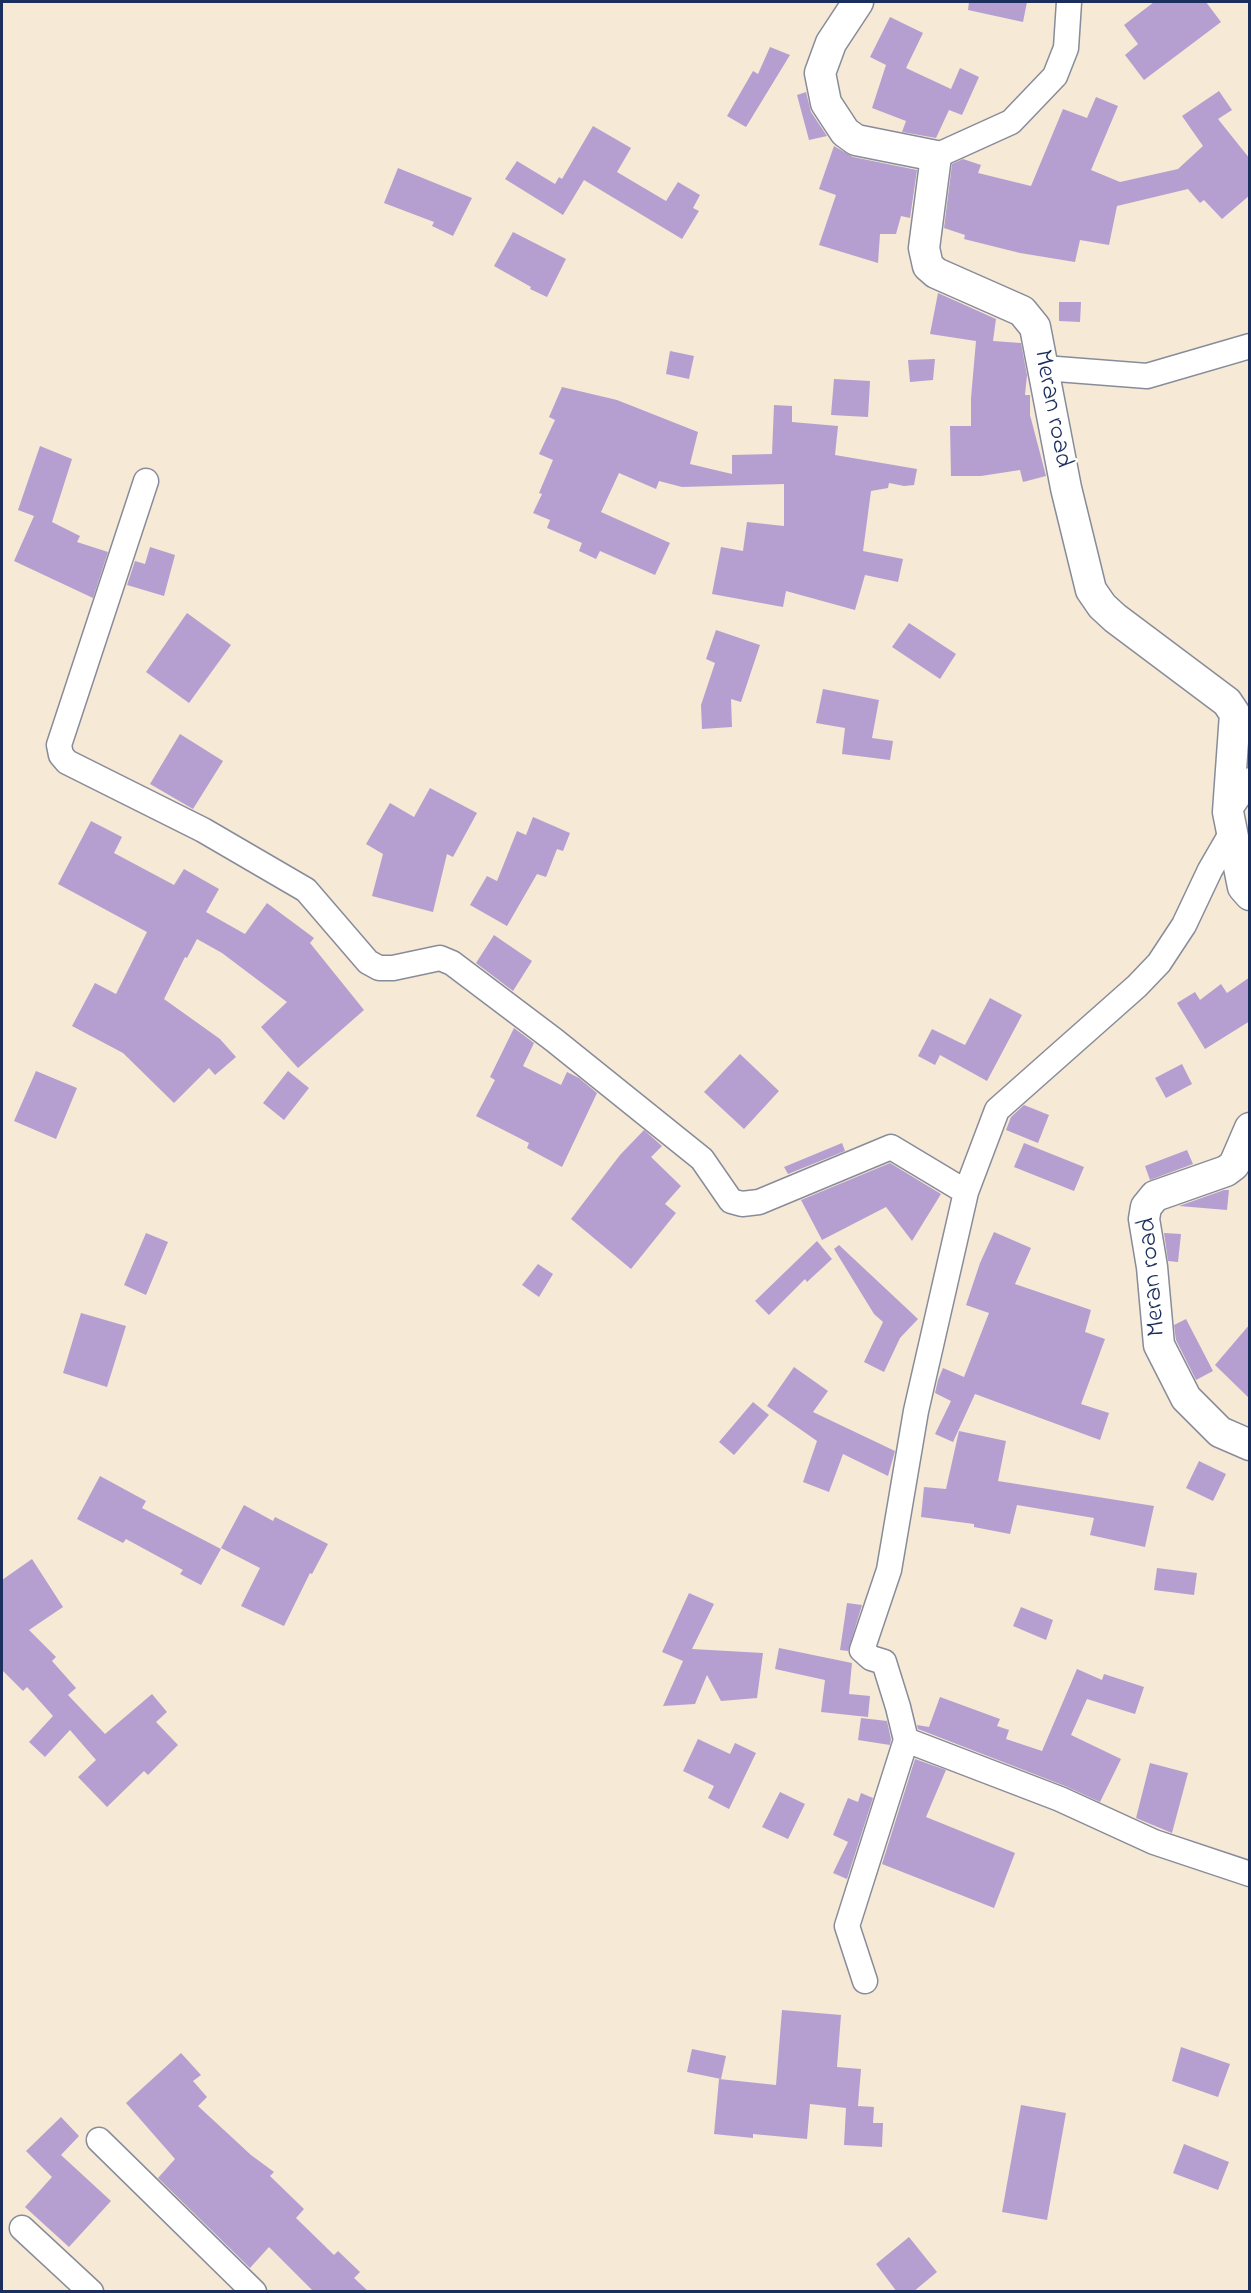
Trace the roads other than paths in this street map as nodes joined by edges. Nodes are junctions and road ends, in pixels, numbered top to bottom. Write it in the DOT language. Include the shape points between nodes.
graph roads {
  1 [pos="858,2"];
  2 [pos="1070,2"];
  3 [pos="936,156"];
  4 [pos="1250,346"];
  5 [pos="1044,368"];
  6 [pos="146,482"];
  7 [pos="1250,780"];
  8 [pos="1230,822"];
  9 [pos="1250,895"];
  10 [pos="1250,1128"];
  11 [pos="966,1192"];
  12 [pos="1250,1445"];
  13 [pos="906,1740"];
  14 [pos="1250,1874"];
  15 [pos="866,1981"];
  16 [pos="99,2140"];
  17 [pos="22,2228"];
  18 [pos="91,2292"];
  19 [pos="254,2292"];
  1 -- 3 [label="street" via="831,43 820,74 826,103 844,132 856,140"];
  2 -- 3 [label="street" via="1066,48 1056,76 1011,122"];
  3 -- 5 [label="street, Meran road" via="924,248 928,266 1022,311 1035,327"];
  4 -- 5 [label="street" via="1147,376"];
  5 -- 8 [label="street, Meran road" via="1066,488 1091,590 1115,618 1227,702 1235,714"];
  6 -- 11 [label="street" via="59,745 67,762 203,830 306,890 368,962 379,968 440,958 452,963 702,1159 731,1201 759,1202 891,1147"];
  7 -- 8 [label="street"];
  8 -- 9 [label="street, Meran road" via="1243,887"];
  8 -- 11 [label="street" via="1184,925 1159,963 997,1110"];
  10 -- 12 [label="street, Meran road" via="1234,1165 1155,1196 1146,1207 1144,1219 1159,1345 1186,1398 1220,1432"];
  11 -- 13 [label="street" via="916,1411 889,1570 862,1650 884,1662"];
  13 -- 14 [label="street" via="1060,1799 1154,1842"];
  13 -- 15 [label="street" via="847,1926"];
  16 -- 19 [label="street"];
  17 -- 18 [label="street"];
}
